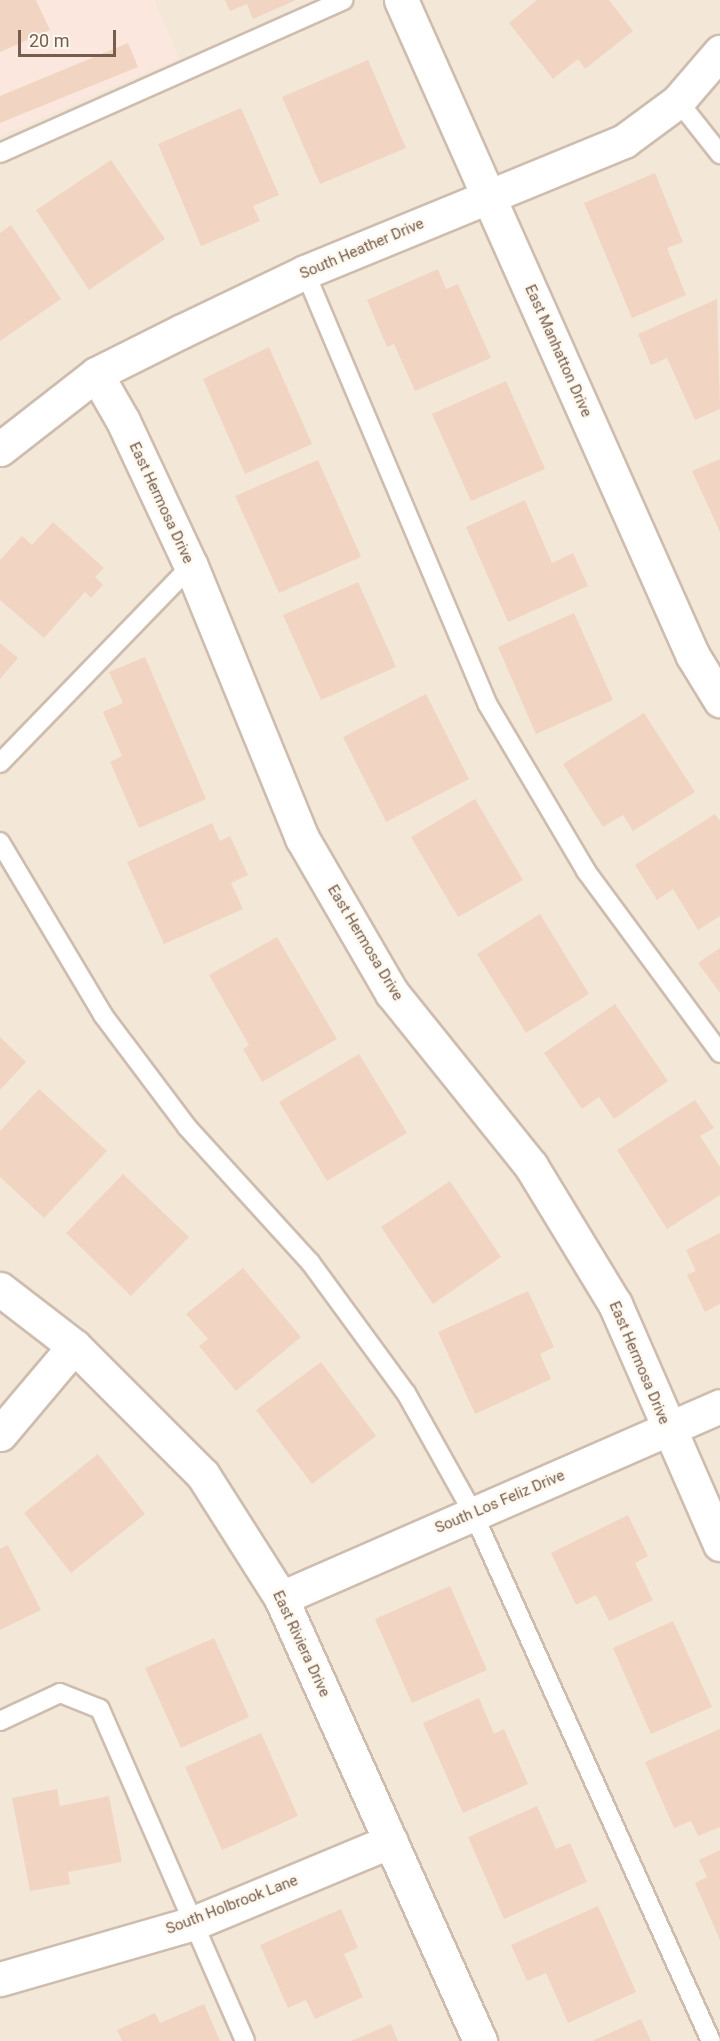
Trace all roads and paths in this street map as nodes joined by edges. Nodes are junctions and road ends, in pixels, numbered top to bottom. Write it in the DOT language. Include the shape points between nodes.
graph roads {
  1 [pos="343,0"];
  2 [pos="401,0"];
  3 [pos="720,52"];
  4 [pos="678,101"];
  5 [pos="0,153"];
  6 [pos="720,154"];
  7 [pos="489,197"];
  8 [pos="305,272"];
  9 [pos="96,374"];
  10 [pos="0,449"];
  11 [pos="191,566"];
  12 [pos="720,700"];
  13 [pos="0,763"];
  14 [pos="0,842"];
  15 [pos="720,1053"];
  16 [pos="0,1289"];
  17 [pos="74,1346"];
  18 [pos="720,1406"];
  19 [pos="668,1429"];
  20 [pos="0,1434"];
  21 [pos="473,1514"];
  22 [pos="720,1544"];
  23 [pos="281,1598"];
  24 [pos="0,1721"];
  25 [pos="390,1841"];
  26 [pos="194,1923"];
  27 [pos="0,1979"];
  28 [pos="246,2041"];
  29 [pos="480,2041"];
  30 [pos="711,2041"];
  1 -- 5 [label="lane"];
  2 -- 7 [label="street, East Manhatton Drive"];
  3 -- 4 [label="street, South Heather Drive"];
  4 -- 6 [label="lane"];
  4 -- 7 [label="street, South Heather Drive" via="624,141"];
  7 -- 8 [label="street, South Heather Drive"];
  7 -- 12 [label="street, East Manhatton Drive" via="693,656"];
  8 -- 9 [label="street, South Heather Drive"];
  8 -- 15 [label="lane" via="488,705 586,871"];
  9 -- 10 [label="street, South Heather Drive"];
  9 -- 11 [label="street, East Hermosa Drive" via="123,421"];
  11 -- 13 [label="lane"];
  11 -- 19 [label="street, East Hermosa Drive" via="302,838 392,993 531,1166 615,1304"];
  14 -- 21 [label="lane" via="103,1015 186,1127 310,1262 406,1393"];
  16 -- 17 [label="street, East Riviera Drive"];
  17 -- 20 [label="street"];
  17 -- 23 [label="street, East Riviera Drive" via="203,1475"];
  18 -- 19 [label="street, South Los Feliz Drive"];
  19 -- 21 [label="street, South Los Feliz Drive"];
  19 -- 22 [label="street, East Hermosa Drive"];
  21 -- 23 [label="street, South Los Feliz Drive"];
  21 -- 30 [label="lane"];
  23 -- 25 [label="street, East Riviera Drive"];
  24 -- 26 [label="lane" via="60,1693 100,1709"];
  25 -- 26 [label="street, South Holbrook Lane"];
  25 -- 29 [label="street, East Riviera Drive"];
  26 -- 27 [label="street, South Holbrook Lane"];
  26 -- 28 [label="lane"];
}
